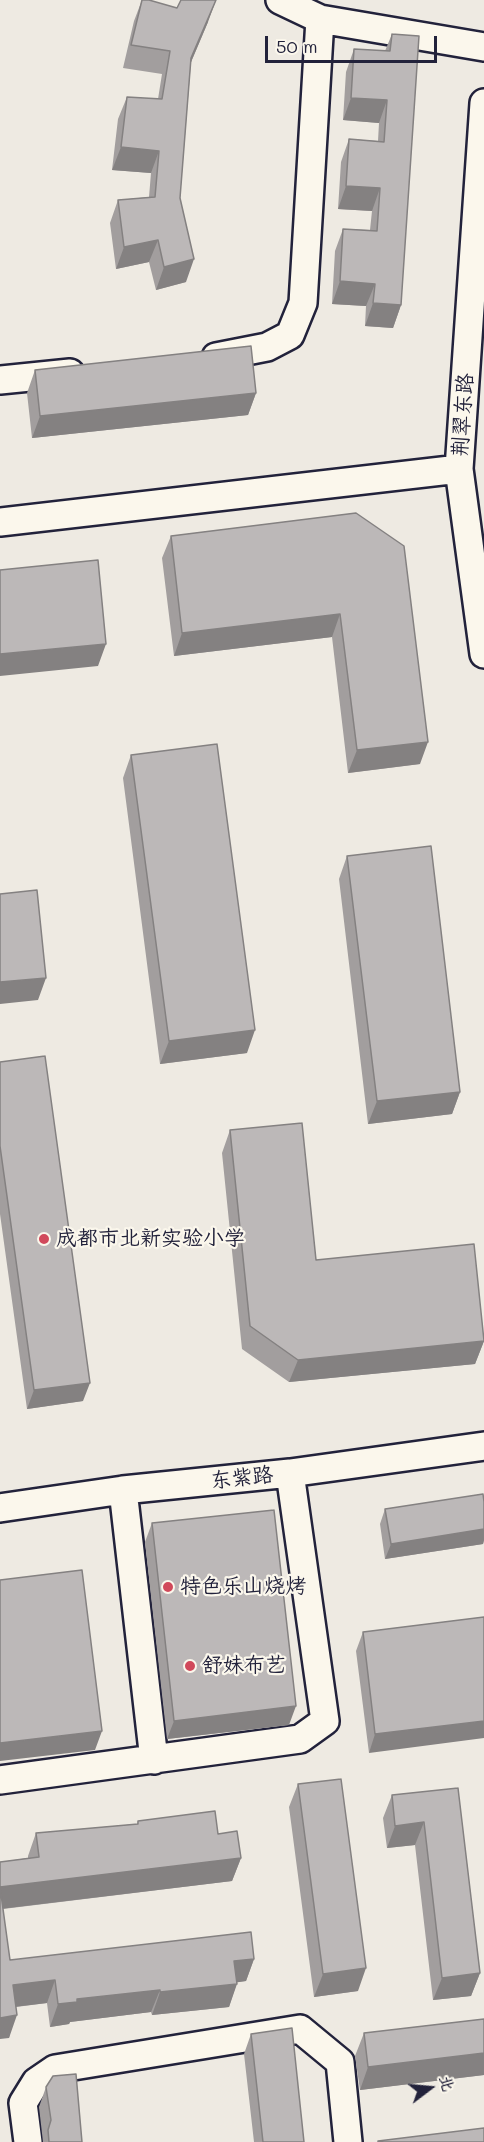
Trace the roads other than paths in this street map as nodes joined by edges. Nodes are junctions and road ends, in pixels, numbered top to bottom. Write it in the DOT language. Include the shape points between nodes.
graph roads {
  1 [pos="280,0"];
  2 [pos="320,19"];
  3 [pos="484,47"];
  4 [pos="484,103"];
  5 [pos="186,360"];
  6 [pos="93,370"];
  7 [pos="0,380"];
  8 [pos="459,469"];
  9 [pos="0,522"];
  10 [pos="484,654"];
  11 [pos="484,1446"];
  12 [pos="290,1473"];
  13 [pos="123,1490"];
  14 [pos="0,1508"];
  15 [pos="154,1760"];
  16 [pos="0,1780"];
  17 [pos="28,2142"];
  18 [pos="348,2142"];
  1 -- 2 [label="street"];
  2 -- 3 [label="street"];
  2 -- 5 [label="street" via="303,303 290,334 267,347"];
  4 -- 8 [label="street, 荆翠东路"];
  6 -- 7 [label="street"];
  8 -- 9 [label="street"];
  8 -- 10 [label="street, 荆翠东路"];
  11 -- 12 [label="street, 东紫路"];
  12 -- 13 [label="street, 东紫路"];
  12 -- 15 [label="street" via="325,1721 300,1739"];
  13 -- 14 [label="street, 东紫路"];
  13 -- 15 [label="street"];
  15 -- 16 [label="street"];
  17 -- 18 [label="street" via="24,2103 36,2082 55,2069 300,2029 340,2062"];
}
